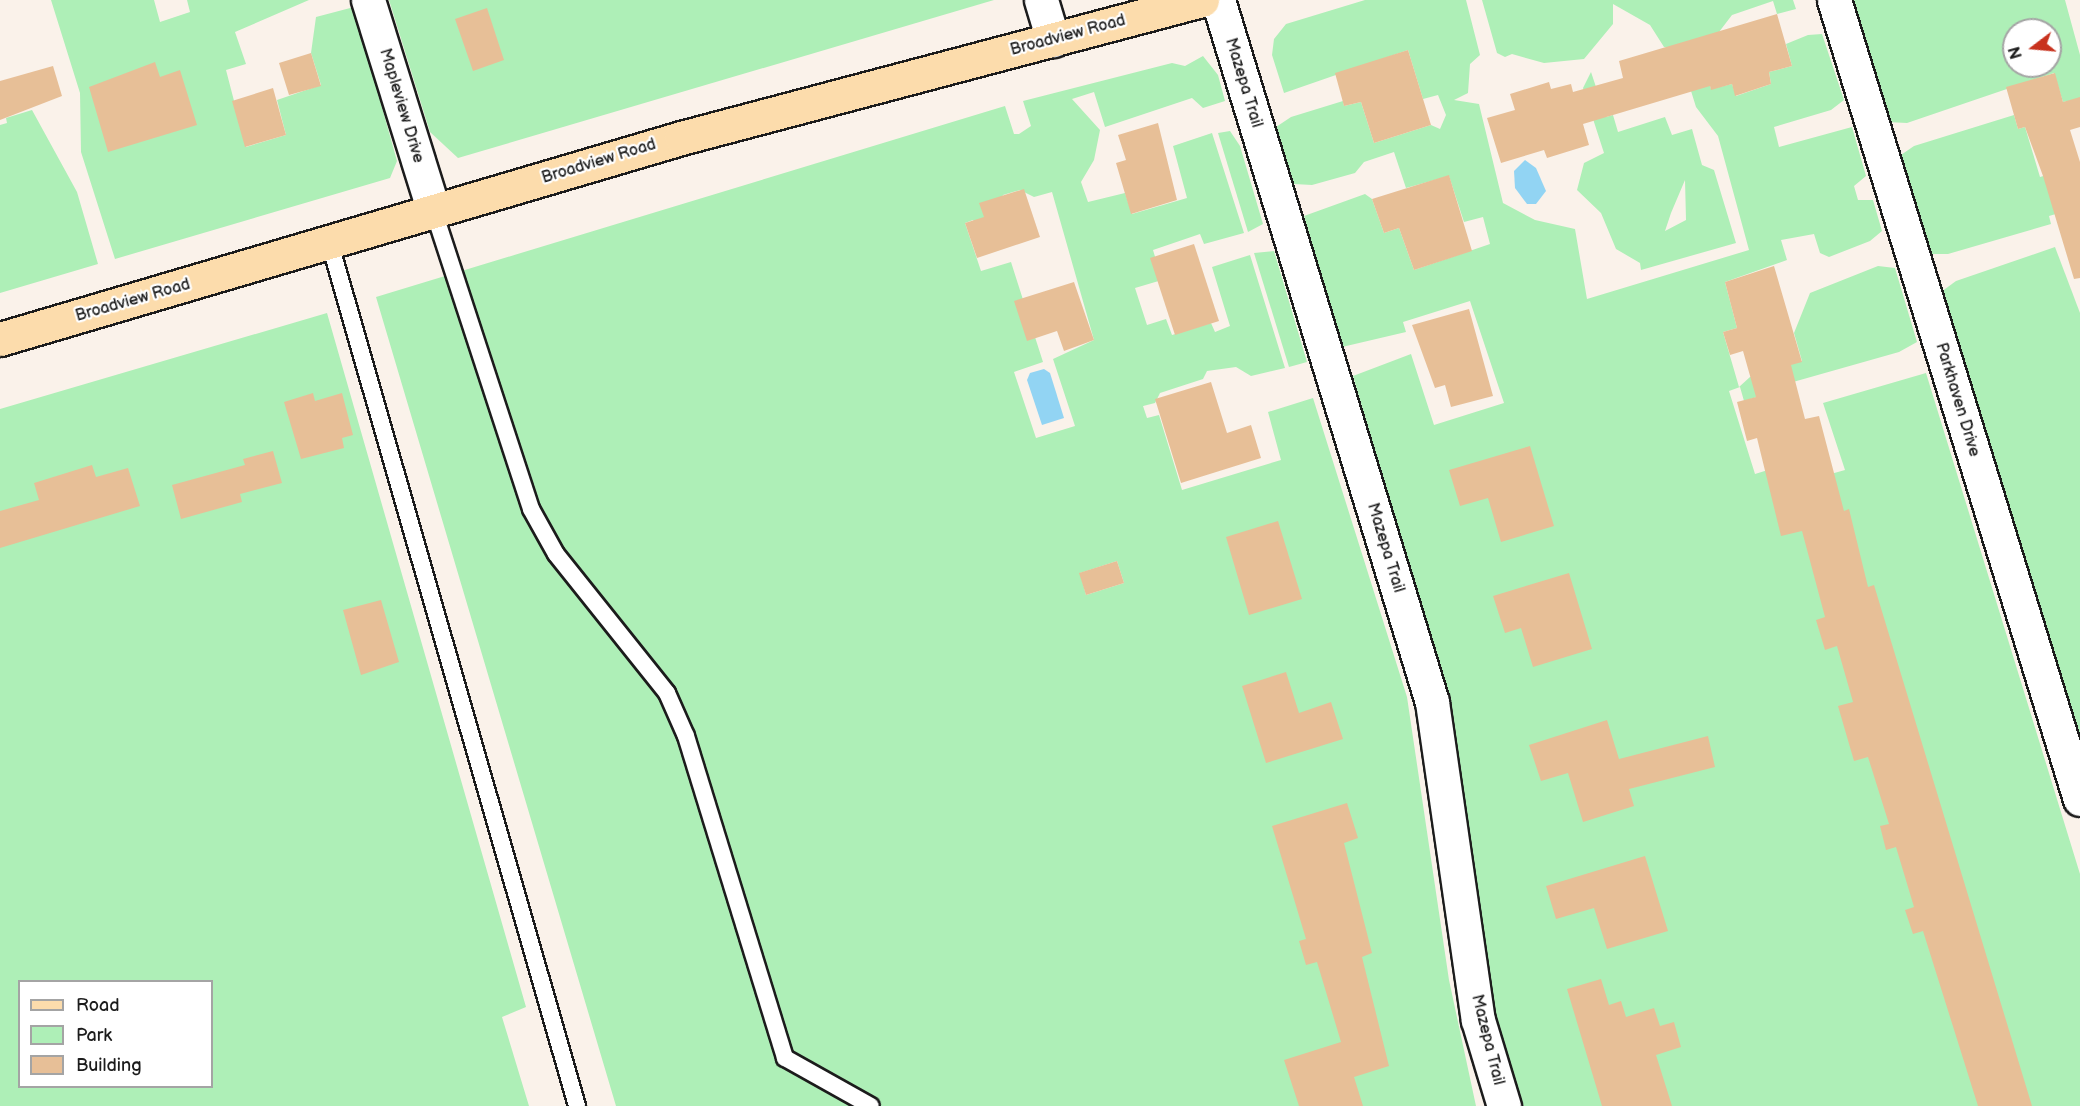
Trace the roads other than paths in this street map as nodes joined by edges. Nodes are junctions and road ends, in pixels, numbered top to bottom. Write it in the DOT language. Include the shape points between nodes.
graph roads {
  1 [pos="368,0"];
  2 [pos="1041,0"];
  3 [pos="1202,0"];
  4 [pos="1218,0"];
  5 [pos="1834,0"];
  6 [pos="1053,40"];
  7 [pos="434,212"];
  8 [pos="330,244"];
  9 [pos="0,339"];
  10 [pos="2080,799"];
  11 [pos="577,1106"];
  12 [pos="871,1106"];
  13 [pos="1504,1106"];
  1 -- 7 [label="street, Mapleview Drive"];
  2 -- 6 [label="street"];
  3 -- 6 [label="main road, Broadview Road"];
  4 -- 13 [label="street, Mazepa Trail" via="1432,702 1478,1020"];
  5 -- 10 [label="street, Parkhaven Drive"];
  6 -- 7 [label="main road, Broadview Road" via="681,138"];
  7 -- 8 [label="main road, Broadview Road"];
  7 -- 12 [label="lane" via="531,509 556,554 667,693 686,736 785,1058"];
  8 -- 9 [label="main road, Broadview Road"];
  8 -- 11 [label="lane"];
}
